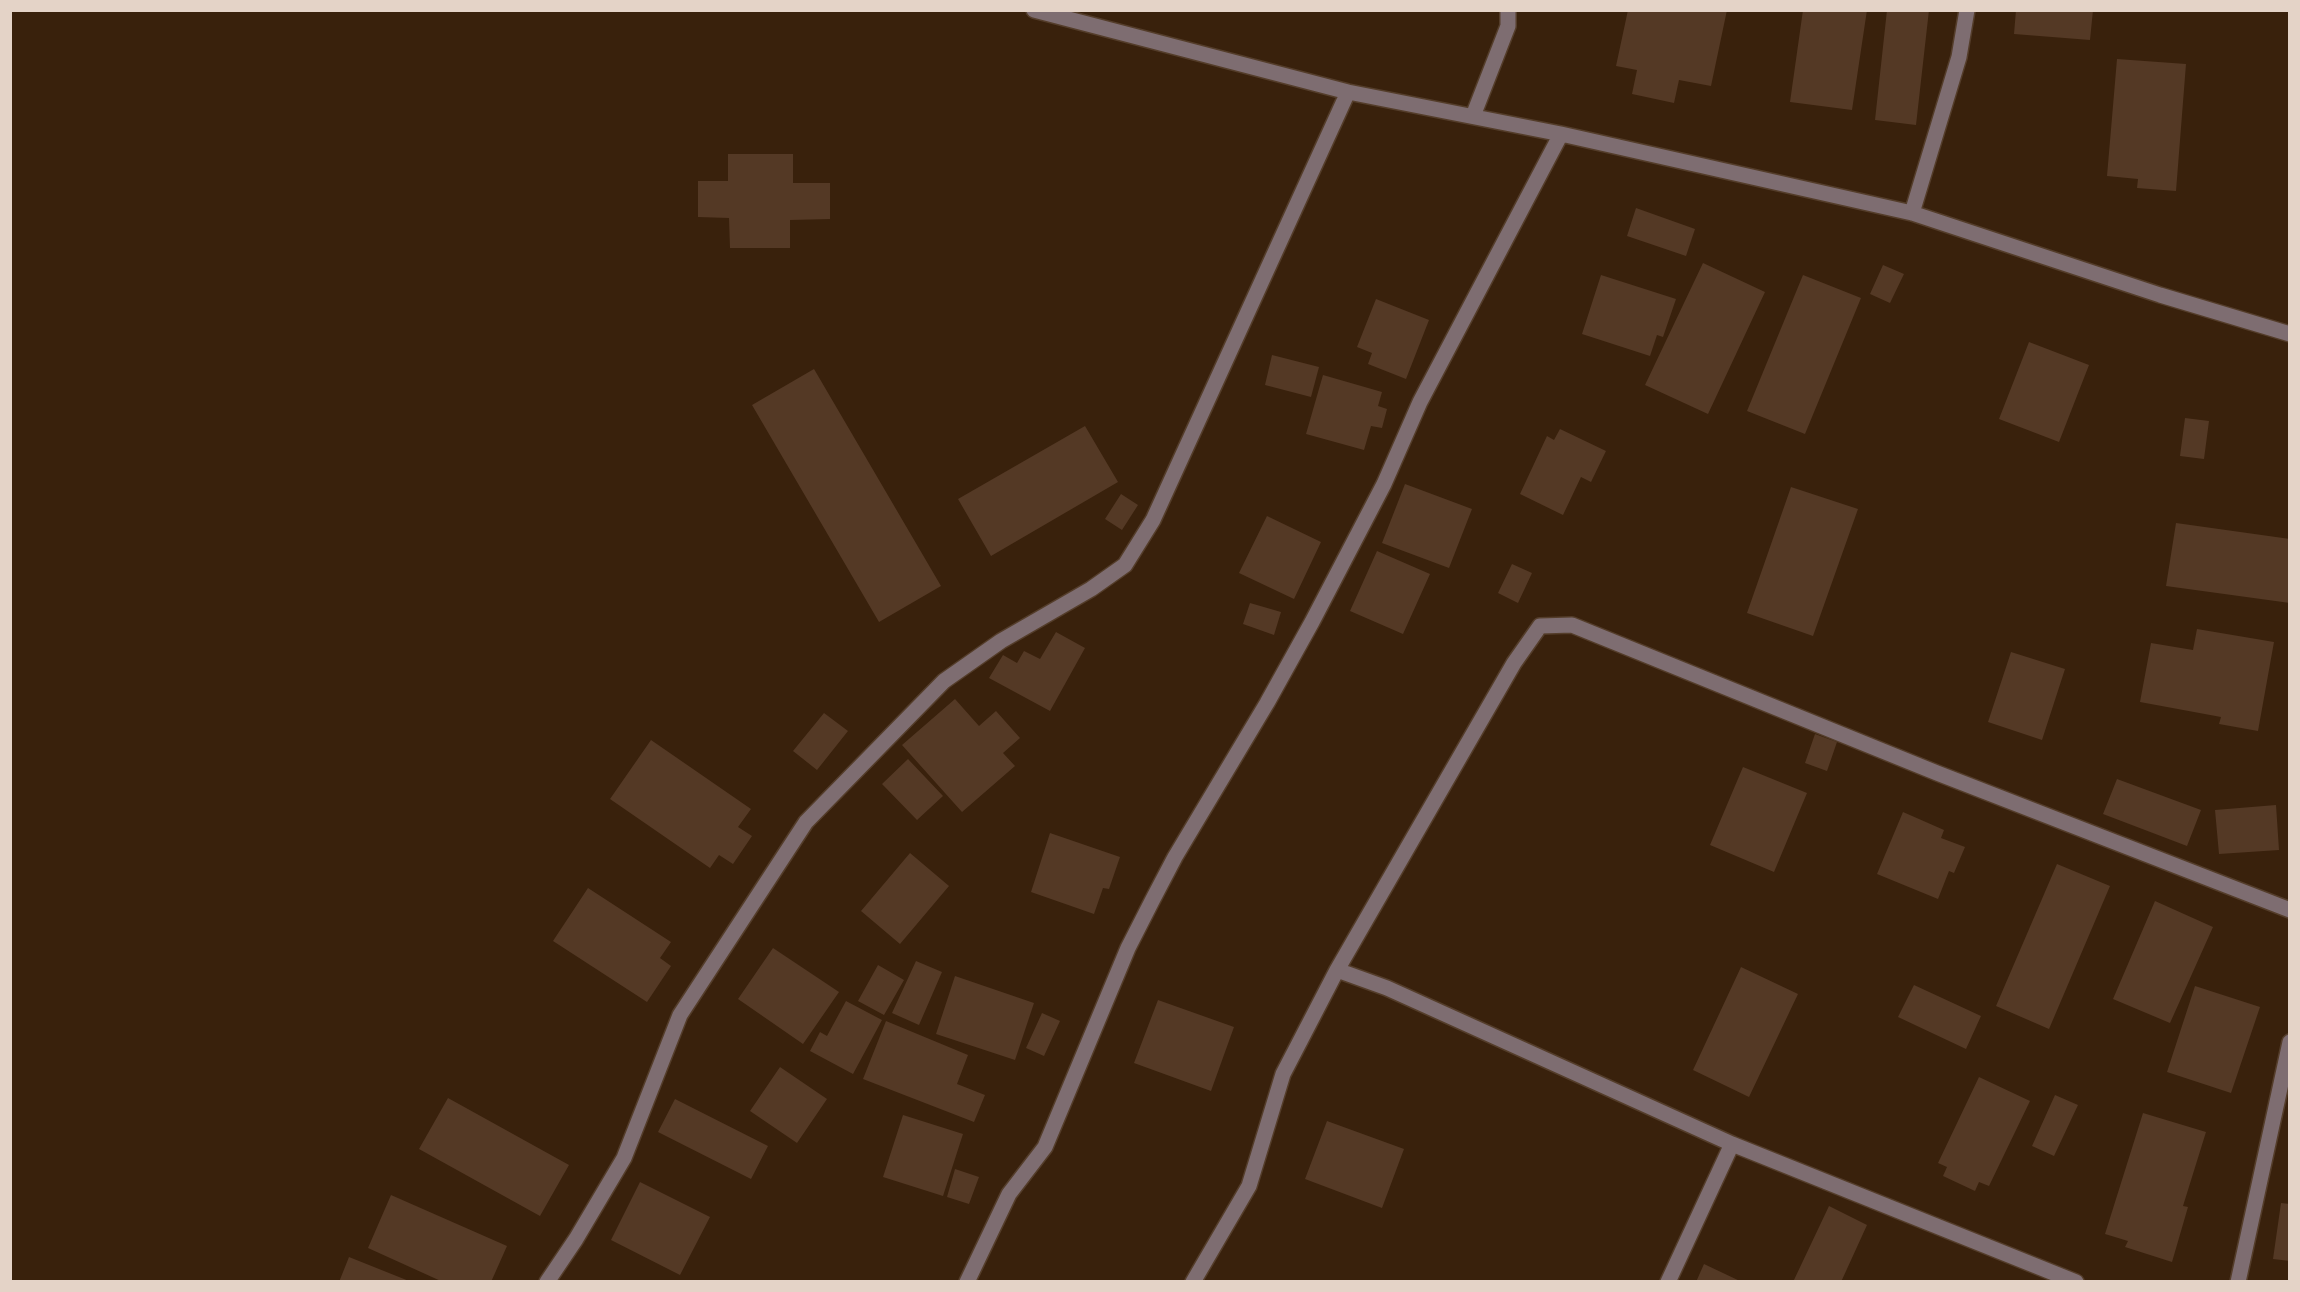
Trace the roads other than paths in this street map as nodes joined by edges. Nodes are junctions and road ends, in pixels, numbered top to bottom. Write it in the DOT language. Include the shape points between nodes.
graph roads {
  1 [pos="1034,10"];
  2 [pos="1508,10"];
  3 [pos="1967,10"];
  4 [pos="1348,92"];
  5 [pos="1473,116"];
  6 [pos="1561,134"];
  7 [pos="1912,213"];
  8 [pos="2289,334"];
  9 [pos="2289,910"];
  10 [pos="1337,970"];
  11 [pos="2289,1042"];
  12 [pos="1732,1144"];
  13 [pos="547,1281"];
  14 [pos="967,1281"];
  15 [pos="1193,1281"];
  16 [pos="1668,1281"];
  17 [pos="2076,1281"];
  18 [pos="2238,1281"];
  1 -- 4 [label="street"];
  2 -- 5 [label="street" via="1508,26"];
  3 -- 7 [label="street" via="1959,57"];
  4 -- 5 [label="street"];
  4 -- 13 [label="street" via="1153,520 1125,565 944,681 806,822 680,1015 624,1158"];
  5 -- 6 [label="street"];
  6 -- 7 [label="street"];
  6 -- 14 [label="street" via="1424,393 1384,484 1317,611 1164,878 1128,948 1045,1147 1009,1194"];
  7 -- 8 [label="street"];
  9 -- 10 [label="street" via="1572,625 1540,626 1514,663"];
  10 -- 12 [label="street" via="1387,988"];
  10 -- 15 [label="street" via="1283,1074 1249,1186"];
  11 -- 18 [label="street"];
  12 -- 16 [label="street"];
  12 -- 17 [label="street"];
}
